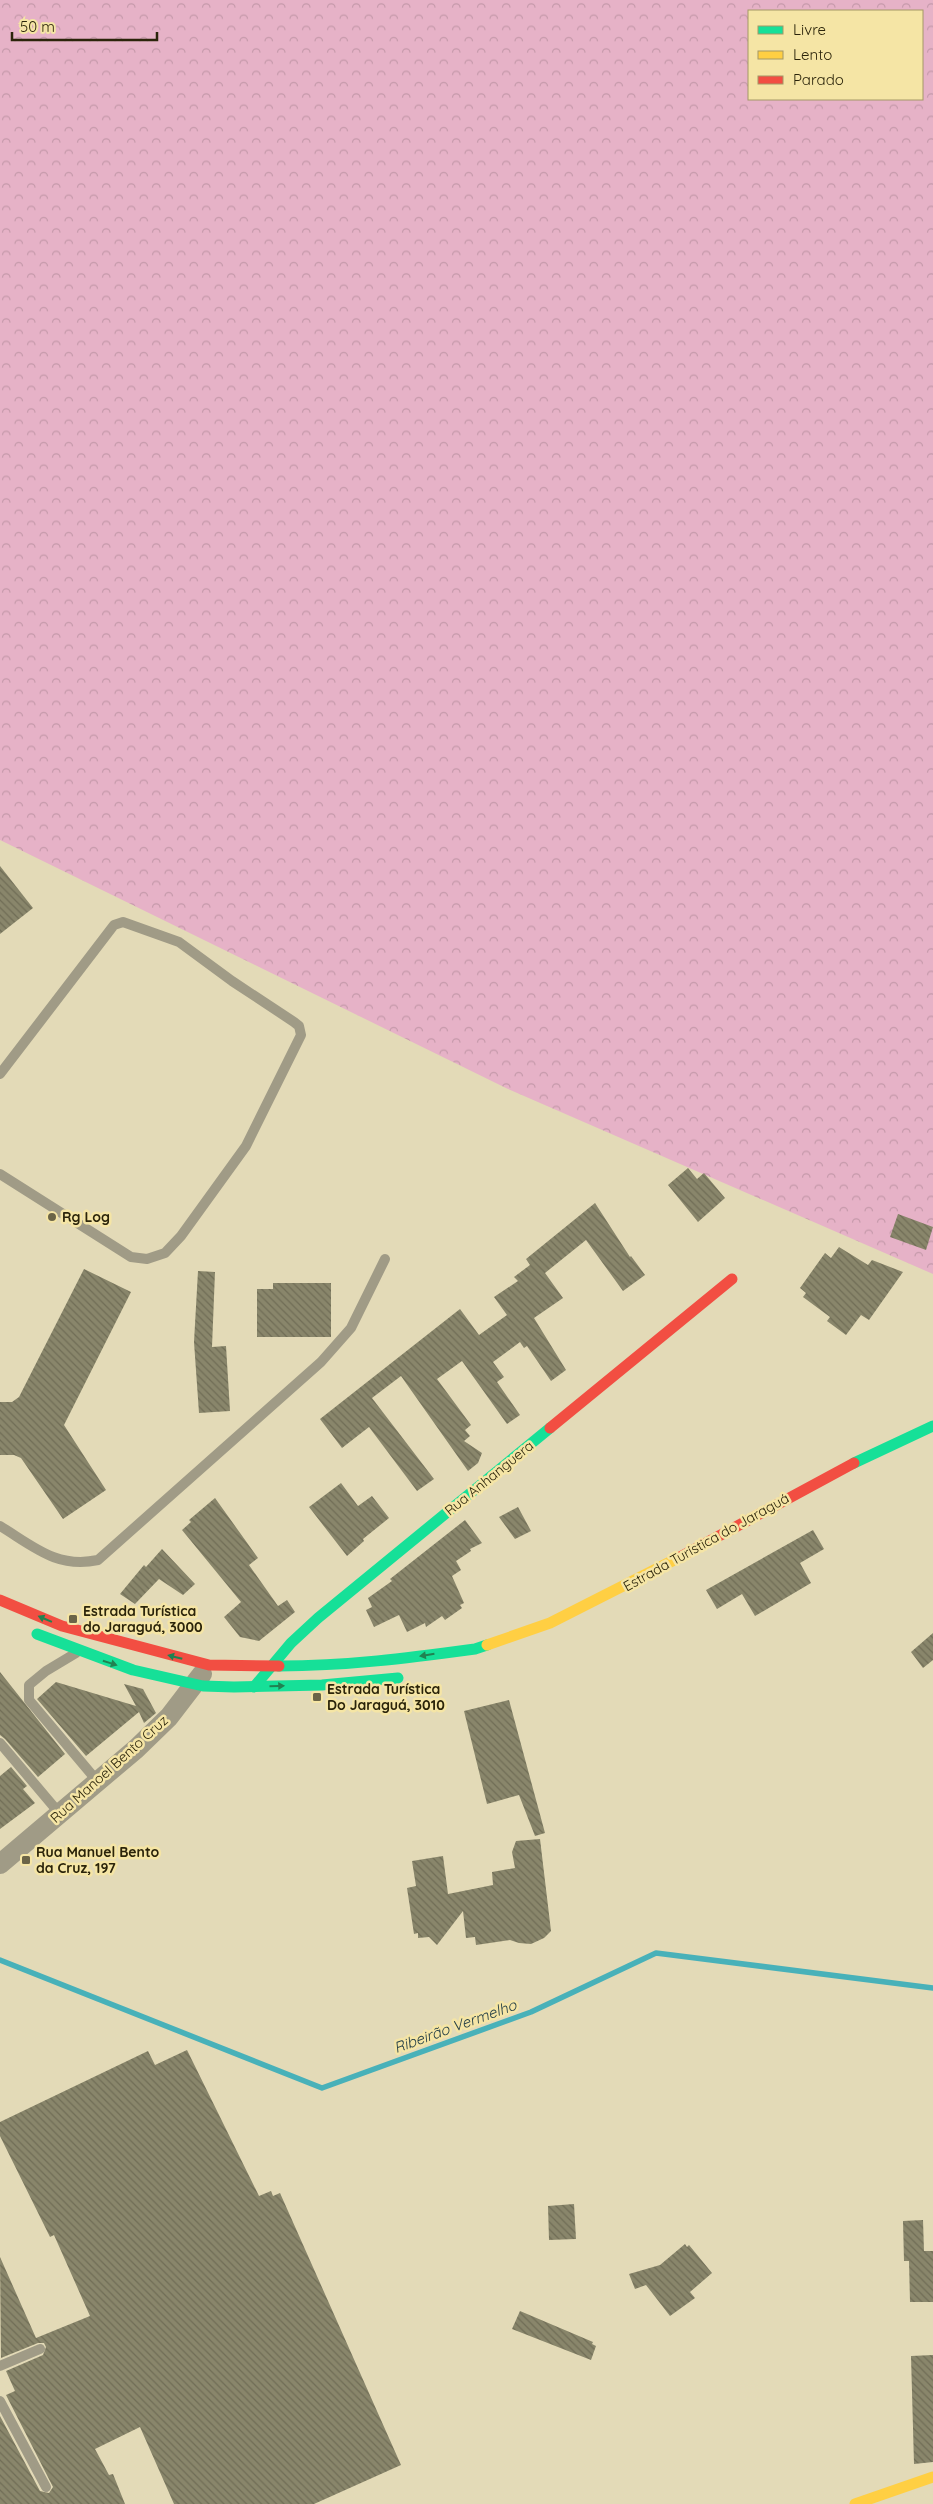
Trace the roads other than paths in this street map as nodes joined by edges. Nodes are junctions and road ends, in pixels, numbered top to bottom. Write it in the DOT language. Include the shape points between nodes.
graph roads {
  1 [pos="0,1074"];
  2 [pos="0,1174"];
  3 [pos="385,1259"];
  4 [pos="732,1279"];
  5 [pos="933,1426"];
  6 [pos="0,1526"];
  7 [pos="0,1600"];
  8 [pos="28,1630"];
  9 [pos="476,1649"];
  10 [pos="78,1652"];
  11 [pos="454,1663"];
  12 [pos="209,1665"];
  13 [pos="270,1666"];
  14 [pos="407,1676"];
  15 [pos="194,1685"];
  16 [pos="254,1687"];
  17 [pos="0,1743"];
  18 [pos="98,1782"];
  19 [pos="60,1814"];
  20 [pos="0,1864"];
  21 [pos="40,2349"];
  22 [pos="0,2366"];
  23 [pos="0,2401"];
  24 [pos="933,2477"];
  25 [pos="46,2487"];
  26 [pos="855,2504"];
  1 -- 2 [label="lane" via="114,925 123,922 179,942 294,1022 299,1026 301,1035 246,1146 216,1190 165,1253 147,1259 131,1257"];
  3 -- 6 [label="lane" via="351,1328 321,1362 98,1560 82,1564 50,1557"];
  4 -- 13 [label="main road, Rua Anhanguera" via="318,1618"];
  5 -- 9 [label="main road, Estrada Turística do Jaraguá" via="828,1474 723,1535 550,1623"];
  12 -- 7 [label="main road, Estrada Turística do Jaraguá, one-way" via="62,1626"];
  8 -- 10 [label="main road"];
  9 -- 11 [label="main road, Estrada Turística do Jaraguá"];
  9 -- 13 [label="main road, Estrada Turística do Jaraguá, one-way" via="335,1666"];
  10 -- 15 [label="main road, one-way" via="127,1669"];
  10 -- 18 [label="lane" via="29,1685 29,1700"];
  12 -- 13 [label="main road, Estrada Turística do Jaraguá"];
  12 -- 15 [label="street, Rua Manoel Bento Cruz"];
  13 -- 16 [label="main road, Rua Anhanguera"];
  16 -- 14 [label="main road, one-way" via="358,1684"];
  15 -- 16 [label="main road"];
  15 -- 18 [label="street, Rua Manoel Bento Cruz" via="169,1717"];
  17 -- 19 [label="lane"];
  18 -- 19 [label="street, Rua Manoel Bento Cruz"];
  19 -- 20 [label="street, Rua Manoel Bento Cruz"];
  21 -- 22 [label="lane"];
  23 -- 25 [label="lane"];
  24 -- 26 [label="main road"];
}
